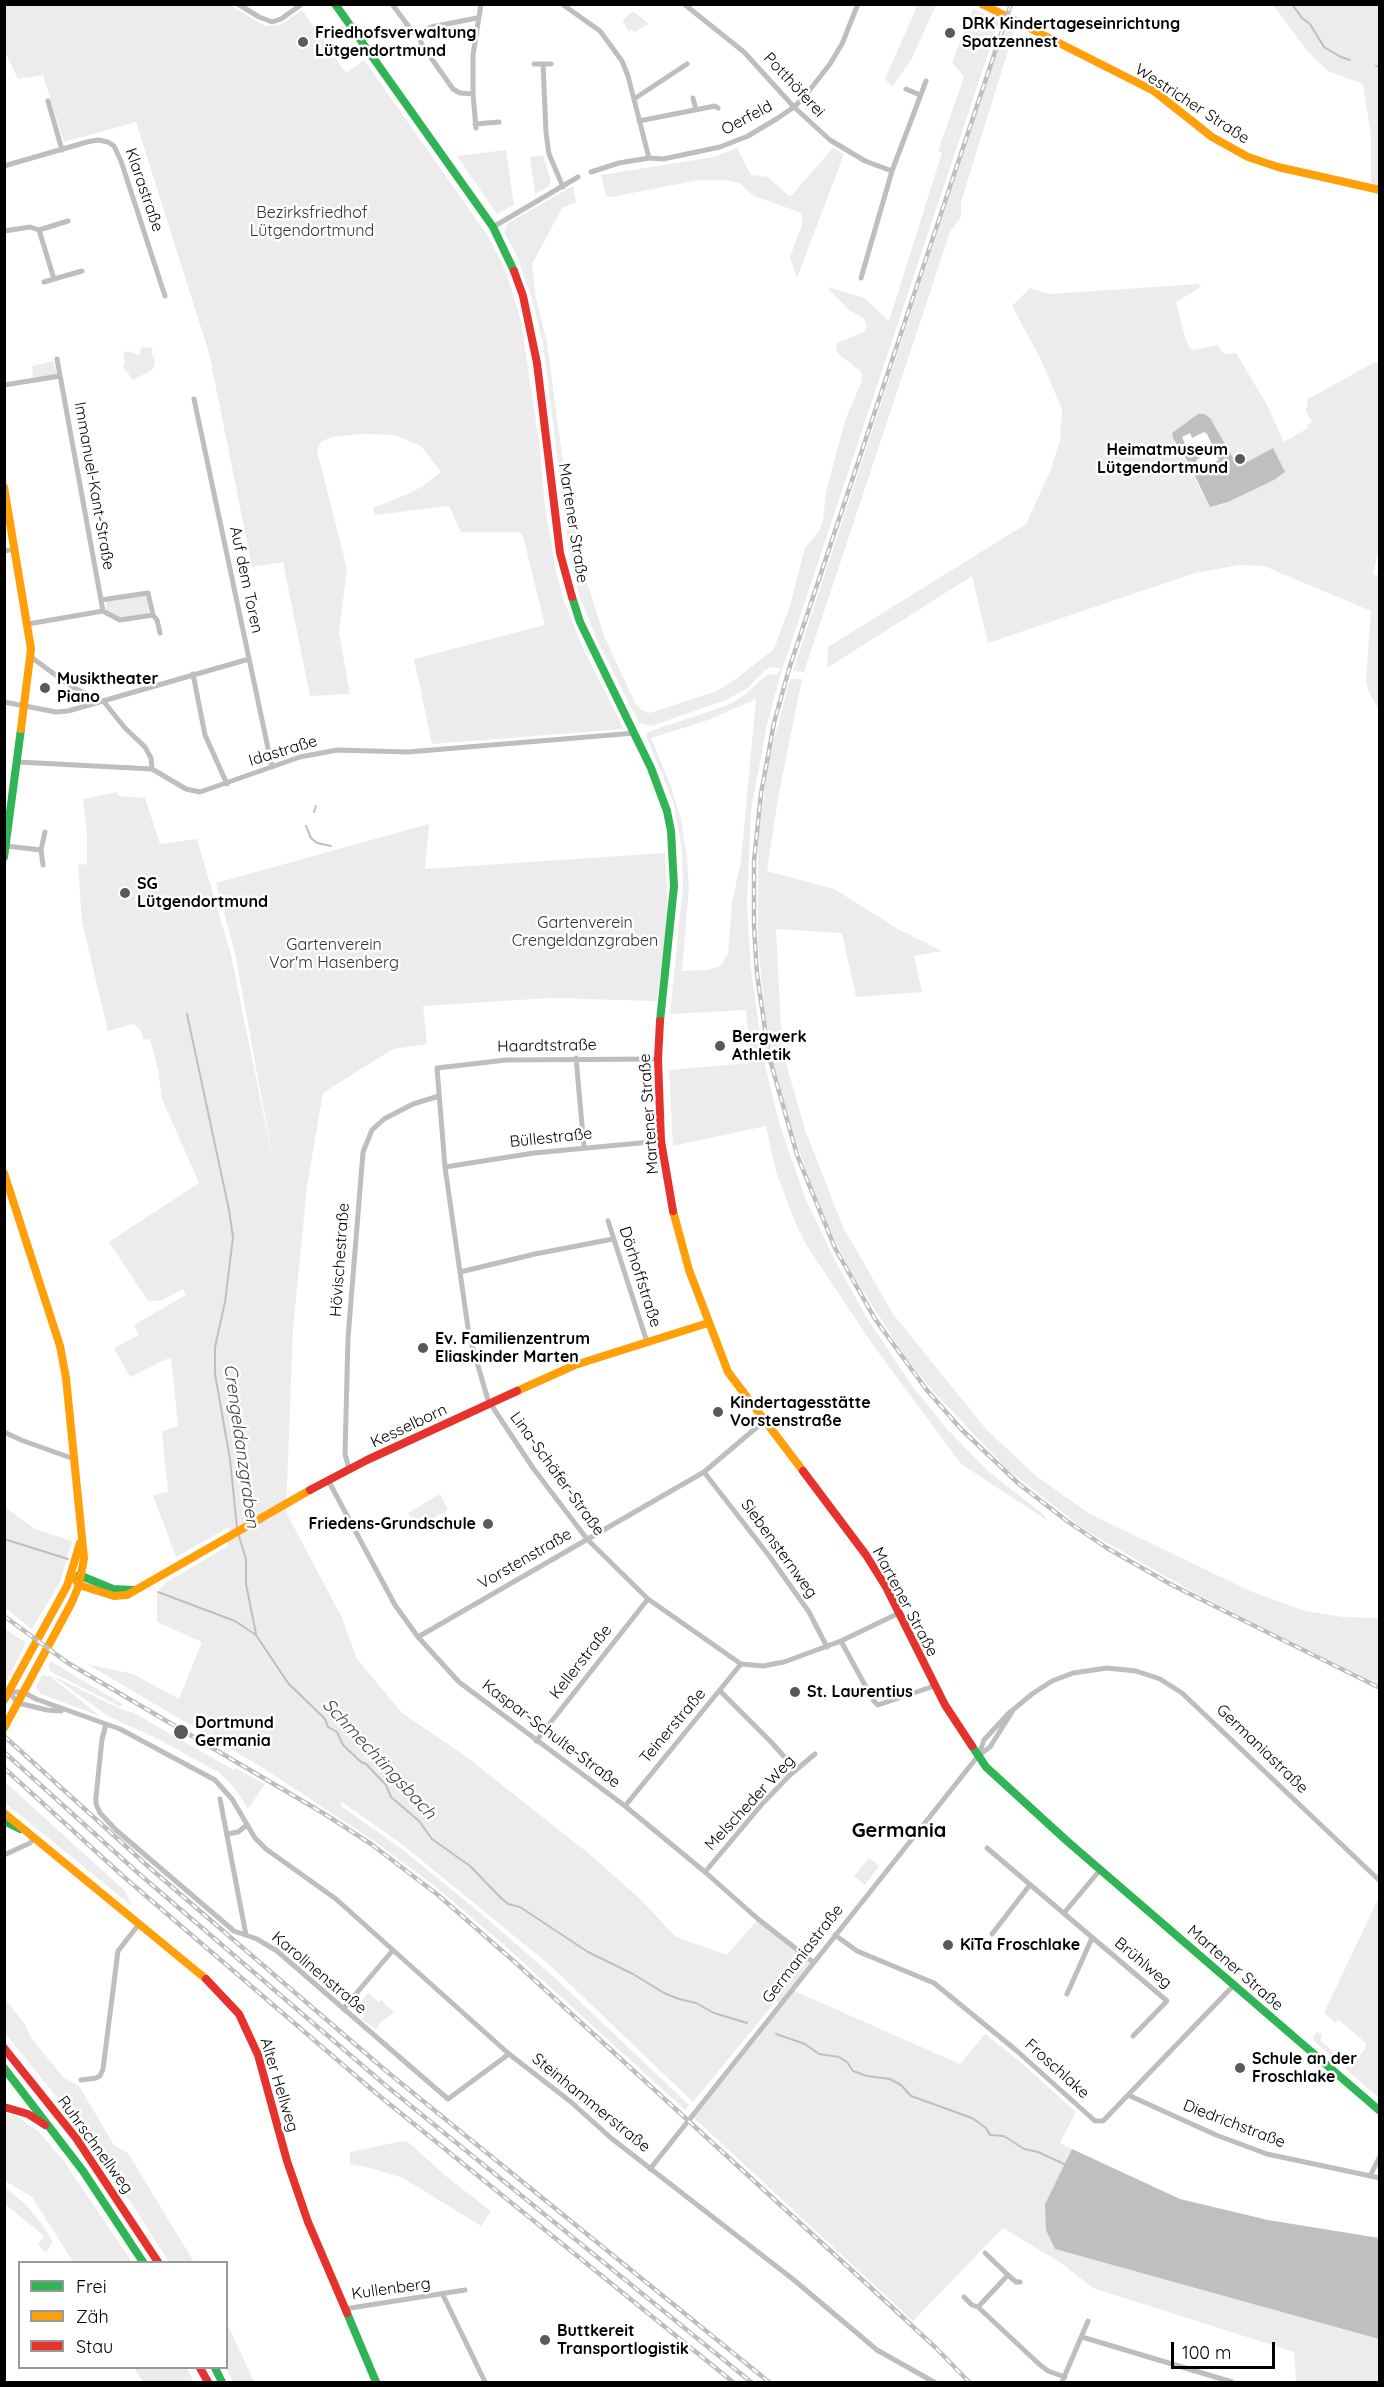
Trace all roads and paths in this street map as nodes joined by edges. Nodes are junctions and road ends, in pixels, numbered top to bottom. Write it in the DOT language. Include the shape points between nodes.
graph roads {
  1 [pos="238,4"];
  2 [pos="302,4"];
  3 [pos="335,4"];
  4 [pos="392,4"];
  5 [pos="481,4"];
  6 [pos="562,4"];
  7 [pos="684,4"];
  8 [pos="858,4"];
  9 [pos="982,4"];
  10 [pos="477,18"];
  11 [pos="419,36"];
  12 [pos="687,63"];
  13 [pos="534,64"];
  14 [pos="543,64"];
  15 [pos="551,64"];
  16 [pos="926,81"];
  17 [pos="906,89"];
  18 [pos="473,94"];
  19 [pos="921,95"];
  20 [pos="693,98"];
  21 [pos="634,99"];
  22 [pos="48,101"];
  23 [pos="794,107"];
  24 [pos="718,108"];
  25 [pos="696,110"];
  26 [pos="639,121"];
  27 [pos="499,122"];
  28 [pos="62,150"];
  29 [pos="649,158"];
  30 [pos="4,166"];
  31 [pos="892,171"];
  32 [pos="591,172"];
  33 [pos="578,177"];
  34 [pos="562,187"];
  35 [pos="1380,190"];
  36 [pos="68,222"];
  37 [pos="493,227"];
  38 [pos="39,230"];
  39 [pos="4,231"];
  40 [pos="82,271"];
  41 [pos="861,278"];
  42 [pos="54,279"];
  43 [pos="44,282"];
  44 [pos="165,296"];
  45 [pos="57,359"];
  46 [pos="60,376"];
  47 [pos="4,385"];
  48 [pos="194,399"];
  49 [pos="4,487"];
  50 [pos="15,549"];
  51 [pos="4,551"];
  52 [pos="101,600"];
  53 [pos="103,611"];
  54 [pos="153,615"];
  55 [pos="28,624"];
  56 [pos="160,633"];
  57 [pos="31,657"];
  58 [pos="249,659"];
  59 [pos="193,674"];
  60 [pos="81,692"];
  61 [pos="4,702"];
  62 [pos="104,702"];
  63 [pos="82,707"];
  64 [pos="25,708"];
  65 [pos="635,732"];
  66 [pos="18,762"];
  67 [pos="272,767"];
  68 [pos="152,769"];
  69 [pos="227,784"];
  70 [pos="45,832"];
  71 [pos="6,846"];
  72 [pos="41,850"];
  73 [pos="4,857"];
  74 [pos="43,865"];
  75 [pos="576,1058"];
  76 [pos="658,1059"];
  77 [pos="437,1068"];
  78 [pos="440,1096"];
  79 [pos="662,1141"];
  80 [pos="584,1147"];
  81 [pos="445,1167"];
  82 [pos="4,1173"];
  83 [pos="608,1221"];
  84 [pos="613,1239"];
  85 [pos="460,1272"];
  86 [pos="708,1323"];
  87 [pos="647,1342"];
  88 [pos="489,1403"];
  89 [pos="763,1422"];
  90 [pos="4,1432"];
  91 [pos="74,1460"];
  92 [pos="349,1469"];
  93 [pos="704,1472"];
  94 [pos="328,1480"];
  95 [pos="81,1535"];
  96 [pos="587,1539"];
  97 [pos="81,1574"];
  98 [pos="72,1575"];
  99 [pos="79,1585"];
  100 [pos="138,1589"];
  101 [pos="648,1599"];
  102 [pos="899,1613"];
  103 [pos="418,1637"];
  104 [pos="841,1641"];
  105 [pos="827,1647"];
  106 [pos="741,1664"];
  107 [pos="934,1686"];
  108 [pos="720,1691"];
  109 [pos="9,1692"];
  110 [pos="23,1692"];
  111 [pos="4,1700"];
  112 [pos="18,1703"];
  113 [pos="69,1712"];
  114 [pos="1012,1712"];
  115 [pos="106,1724"];
  116 [pos="4,1728"];
  117 [pos="536,1742"];
  118 [pos="815,1754"];
  119 [pos="978,1755"];
  120 [pos="796,1770"];
  121 [pos="220,1799"];
  122 [pos="625,1806"];
  123 [pos="4,1813"];
  124 [pos="4,1821"];
  125 [pos="247,1826"];
  126 [pos="227,1834"];
  127 [pos="34,1837"];
  128 [pos="987,1848"];
  129 [pos="4,1855"];
  130 [pos="1100,1870"];
  131 [pos="705,1872"];
  132 [pos="1380,1881"];
  133 [pos="1029,1886"];
  134 [pos="1064,1913"];
  135 [pos="139,1924"];
  136 [pos="992,1934"];
  137 [pos="246,1935"];
  138 [pos="835,1935"];
  139 [pos="1092,1938"];
  140 [pos="393,1950"];
  141 [pos="813,1962"];
  142 [pos="1234,1985"];
  143 [pos="1066,1994"];
  144 [pos="343,2009"];
  145 [pos="1133,2036"];
  146 [pos="4,2048"];
  147 [pos="509,2054"];
  148 [pos="4,2068"];
  149 [pos="81,2080"];
  150 [pos="1128,2095"];
  151 [pos="4,2107"];
  152 [pos="1380,2111"];
  153 [pos="63,2144"];
  154 [pos="1380,2156"];
  155 [pos="650,2169"];
  156 [pos="1370,2176"];
  157 [pos="1380,2178"];
  158 [pos="985,2253"];
  159 [pos="142,2261"];
  160 [pos="157,2261"];
  161 [pos="1008,2275"];
  162 [pos="1020,2282"];
  163 [pos="465,2290"];
  164 [pos="443,2295"];
  165 [pos="964,2297"];
  166 [pos="978,2307"];
  167 [pos="344,2309"];
  168 [pos="1088,2321"];
  169 [pos="1082,2337"];
  170 [pos="1064,2379"];
  171 [pos="376,2382"];
  172 [pos="485,2382"];
  173 [pos="934,2382"];
  174 [pos="1232,2382"];
  1 -- 2 [label="street" via="272,22"];
  3 -- 37 [label="main road, Martener Straße"];
  4 -- 11 [label="street"];
  5 -- 10 [label="street"];
  6 -- 21 [label="street" via="600,31 613,47 628,76"];
  7 -- 23 [label="street, Potthöferei" via="744,52"];
  8 -- 23 [label="street, Oerfeld" via="831,63"];
  9 -- 35 [label="main road, Westricher Straße" via="1154,91 1212,136 1248,157"];
  10 -- 11 [label="street" via="431,27"];
  10 -- 18 [label="street"];
  11 -- 18 [label="street" via="453,89"];
  12 -- 21 [label="street"];
  13 -- 14 [label="street"];
  14 -- 15 [label="street"];
  14 -- 34 [label="street" via="549,154"];
  16 -- 19 [label="street"];
  17 -- 19 [label="street"];
  18 -- 27 [label="street" via="475,126"];
  19 -- 31 [label="street"];
  20 -- 25 [label="street"];
  21 -- 26 [label="street"];
  22 -- 28 [label="street"];
  23 -- 29 [label="street, Oerfeld" via="748,136 720,147 663,159"];
  23 -- 31 [label="street, Potthöferei" via="839,147"];
  24 -- 25 [label="street"];
  25 -- 26 [label="street"];
  26 -- 29 [label="street"];
  28 -- 30 [label="street, Klarastraße"];
  28 -- 44 [label="street, Klarastraße" via="98,140 114,146"];
  29 -- 32 [label="street, Oerfeld"];
  31 -- 41 [label="street"];
  33 -- 34 [label="street"];
  34 -- 37 [label="street"];
  36 -- 38 [label="street"];
  37 -- 65 [label="main road, Martener Straße" via="517,276 530,322 564,573 580,622"];
  38 -- 39 [label="street"];
  38 -- 42 [label="street"];
  40 -- 42 [label="street"];
  42 -- 43 [label="street"];
  45 -- 46 [label="street, Immanuel-Kant-Straße"];
  46 -- 47 [label="street"];
  46 -- 52 [label="street, Immanuel-Kant-Straße"];
  48 -- 58 [label="street, Auf dem Toren"];
  49 -- 50 [label="main road"];
  50 -- 51 [label="street"];
  50 -- 55 [label="main road"];
  52 -- 53 [label="street, Immanuel-Kant-Straße"];
  52 -- 54 [label="street" via="148,593"];
  53 -- 54 [label="street" via="120,620"];
  53 -- 55 [label="street"];
  54 -- 56 [label="street"];
  55 -- 57 [label="main road"];
  57 -- 60 [label="street"];
  57 -- 64 [label="main road"];
  58 -- 59 [label="street"];
  58 -- 67 [label="street, Auf dem Toren"];
  59 -- 62 [label="street"];
  59 -- 69 [label="street" via="205,735"];
  60 -- 62 [label="street"];
  60 -- 63 [label="street" via="86,699"];
  61 -- 64 [label="street"];
  62 -- 63 [label="street"];
  62 -- 68 [label="street" via="145,747"];
  63 -- 64 [label="street" via="56,712"];
  64 -- 66 [label="main road"];
  65 -- 67 [label="street, Idastraße" via="408,752 337,750"];
  65 -- 76 [label="main road, Martener Straße" via="661,792 673,847 674,886"];
  66 -- 68 [label="street, Idastraße"];
  66 -- 71 [label="main road"];
  67 -- 69 [label="street, Idastraße"];
  68 -- 69 [label="street, Idastraße" via="191,791"];
  70 -- 72 [label="street"];
  71 -- 72 [label="street"];
  71 -- 73 [label="main road"];
  72 -- 74 [label="street"];
  75 -- 76 [label="street, Haardtstraße"];
  75 -- 77 [label="street, Haardtstraße" via="506,1060"];
  75 -- 80 [label="street"];
  76 -- 79 [label="main road, Martener Straße"];
  77 -- 78 [label="street, Lina-Schäfer-Straße"];
  78 -- 81 [label="street, Lina-Schäfer-Straße"];
  78 -- 92 [label="street, Hövischestraße" via="384,1119 372,1130 363,1152 348,1338 345,1454"];
  79 -- 80 [label="street, Büllestraße"];
  79 -- 86 [label="main road, Martener Straße" via="688,1270"];
  80 -- 81 [label="street, Büllestraße"];
  81 -- 85 [label="street, Lina-Schäfer-Straße"];
  82 -- 91 [label="main road" via="60,1346"];
  83 -- 84 [label="street, Dörhoffstraße"];
  84 -- 85 [label="street"];
  84 -- 87 [label="street, Dörhoffstraße"];
  85 -- 88 [label="street, Lina-Schäfer-Straße" via="469,1335"];
  86 -- 87 [label="main road, Kesselborn"];
  86 -- 89 [label="main road, Martener Straße" via="732,1380"];
  87 -- 88 [label="main road, Kesselborn" via="555,1373"];
  88 -- 92 [label="main road, Kesselborn"];
  88 -- 96 [label="street, Lina-Schäfer-Straße"];
  89 -- 93 [label="street, Vorstenstraße"];
  89 -- 102 [label="main road, Martener Straße" via="843,1522"];
  90 -- 91 [label="street"];
  91 -- 95 [label="main road"];
  92 -- 94 [label="main road, Kesselborn"];
  93 -- 96 [label="street, Vorstenstraße"];
  93 -- 105 [label="street, Siebensternweg" via="770,1557"];
  94 -- 100 [label="main road, Kesselborn"];
  94 -- 103 [label="street, Kaspar-Schulte-Straße" via="383,1586"];
  95 -- 97 [label="main road"];
  95 -- 98 [label="main road"];
  96 -- 101 [label="street, Lina-Schäfer-Straße"];
  96 -- 103 [label="street, Vorstenstraße"];
  97 -- 98 [label="main road"];
  97 -- 99 [label="main road"];
  97 -- 100 [label="main road" via="113,1589"];
  98 -- 99 [label="main road"];
  98 -- 109 [label="main road"];
  99 -- 100 [label="main road, Kesselborn" via="120,1596"];
  99 -- 110 [label="main road"];
  101 -- 106 [label="street, Lina-Schäfer-Straße"];
  101 -- 117 [label="street, Kellerstraße"];
  102 -- 104 [label="street"];
  102 -- 107 [label="main road, Martener Straße"];
  103 -- 117 [label="street, Kaspar-Schulte-Straße" via="459,1682"];
  104 -- 105 [label="street"];
  104 -- 107 [label="street" via="878,1705"];
  105 -- 106 [label="street" via="784,1662 763,1666"];
  106 -- 108 [label="street, Teinerstraße"];
  107 -- 119 [label="main road, Martener Straße"];
  108 -- 120 [label="street"];
  108 -- 122 [label="street, Teinerstraße"];
  109 -- 110 [label="street, Steinhammerstraße"];
  109 -- 111 [label="main road"];
  109 -- 112 [label="street"];
  110 -- 112 [label="main road"];
  110 -- 113 [label="street, Steinhammerstraße"];
  112 -- 113 [label="street, Steinhammerstraße"];
  112 -- 116 [label="main road"];
  113 -- 115 [label="street, Steinhammerstraße"];
  114 -- 119 [label="street, Germaniastraße" via="984,1740"];
  114 -- 119 [label="street, Germaniastraße" via="990,1748"];
  114 -- 132 [label="street, Germaniastraße" via="1052,1681 1074,1673 1107,1668 1160,1679 1209,1717"];
  115 -- 125 [label="street, Steinhammerstraße" via="215,1780 232,1799"];
  115 -- 137 [label="street, Karolinenstraße" via="96,1797 103,1818 234,1931"];
  117 -- 122 [label="street, Kaspar-Schulte-Straße"];
  118 -- 120 [label="street, Melscheder Weg"];
  119 -- 130 [label="main road, Martener Straße" via="1004,1785"];
  119 -- 138 [label="street, Germaniastraße"];
  120 -- 131 [label="street, Melscheder Weg"];
  121 -- 126 [label="street"];
  122 -- 131 [label="street, Kaspar-Schulte-Straße"];
  123 -- 127 [label="main road, Alter Hellweg"];
  124 -- 127 [label="main road, Alter Hellweg"];
  125 -- 126 [label="street"];
  125 -- 140 [label="street, Steinhammerstraße" via="266,1849 336,1899"];
  126 -- 137 [label="street"];
  127 -- 129 [label="street" via="30,1843"];
  127 -- 135 [label="main road, Alter Hellweg"];
  128 -- 133 [label="street, Brühlweg"];
  130 -- 134 [label="street"];
  130 -- 142 [label="main road, Martener Straße"];
  131 -- 141 [label="street, Kaspar-Schulte-Straße"];
  133 -- 134 [label="street, Brühlweg"];
  133 -- 136 [label="street"];
  134 -- 139 [label="street, Brühlweg"];
  135 -- 149 [label="street" via="118,1952 103,2069 100,2076"];
  135 -- 167 [label="main road, Alter Hellweg" via="214,1986 243,2020 262,2067 303,2211"];
  137 -- 144 [label="street, Karolinenstraße" via="277,1952"];
  138 -- 141 [label="street, Germaniastraße"];
  138 -- 150 [label="street, Froschlake" via="856,1951 934,1983 1095,2121 1103,2121"];
  139 -- 143 [label="street, Brühlweg"];
  139 -- 145 [label="street, Brühlweg" via="1167,2001"];
  140 -- 144 [label="street"];
  140 -- 147 [label="street, Steinhammerstraße"];
  141 -- 155 [label="street, Germaniastraße"];
  142 -- 150 [label="street, Froschlake"];
  142 -- 152 [label="main road, Martener Straße"];
  144 -- 147 [label="street, Karolinenstraße" via="448,2099"];
  146 -- 160 [label="main road, Ruhrschnellweg" via="87,2155"];
  147 -- 155 [label="street, Steinhammerstraße"];
  148 -- 153 [label="main road, Ruhrschnellweg"];
  150 -- 156 [label="street, Diedrichstraße" via="1267,2154"];
  151 -- 153 [label="main road" via="38,2120"];
  153 -- 159 [label="main road, Ruhrschnellweg"];
  154 -- 156 [label="street"];
  155 -- 173 [label="street, Steinhammerstraße" via="877,2350"];
  156 -- 157 [label="street, Diedrichstraße"];
  158 -- 161 [label="street"];
  161 -- 162 [label="street"];
  161 -- 166 [label="street"];
  163 -- 164 [label="street, Kullenberg"];
  164 -- 167 [label="street, Kullenberg"];
  164 -- 172 [label="street, Kullenberg"];
  165 -- 166 [label="street"];
  166 -- 170 [label="street" via="1039,2364"];
  167 -- 171 [label="main road, Alter Hellweg"];
  168 -- 169 [label="street"];
  169 -- 170 [label="street"];
  169 -- 174 [label="street"];
}
